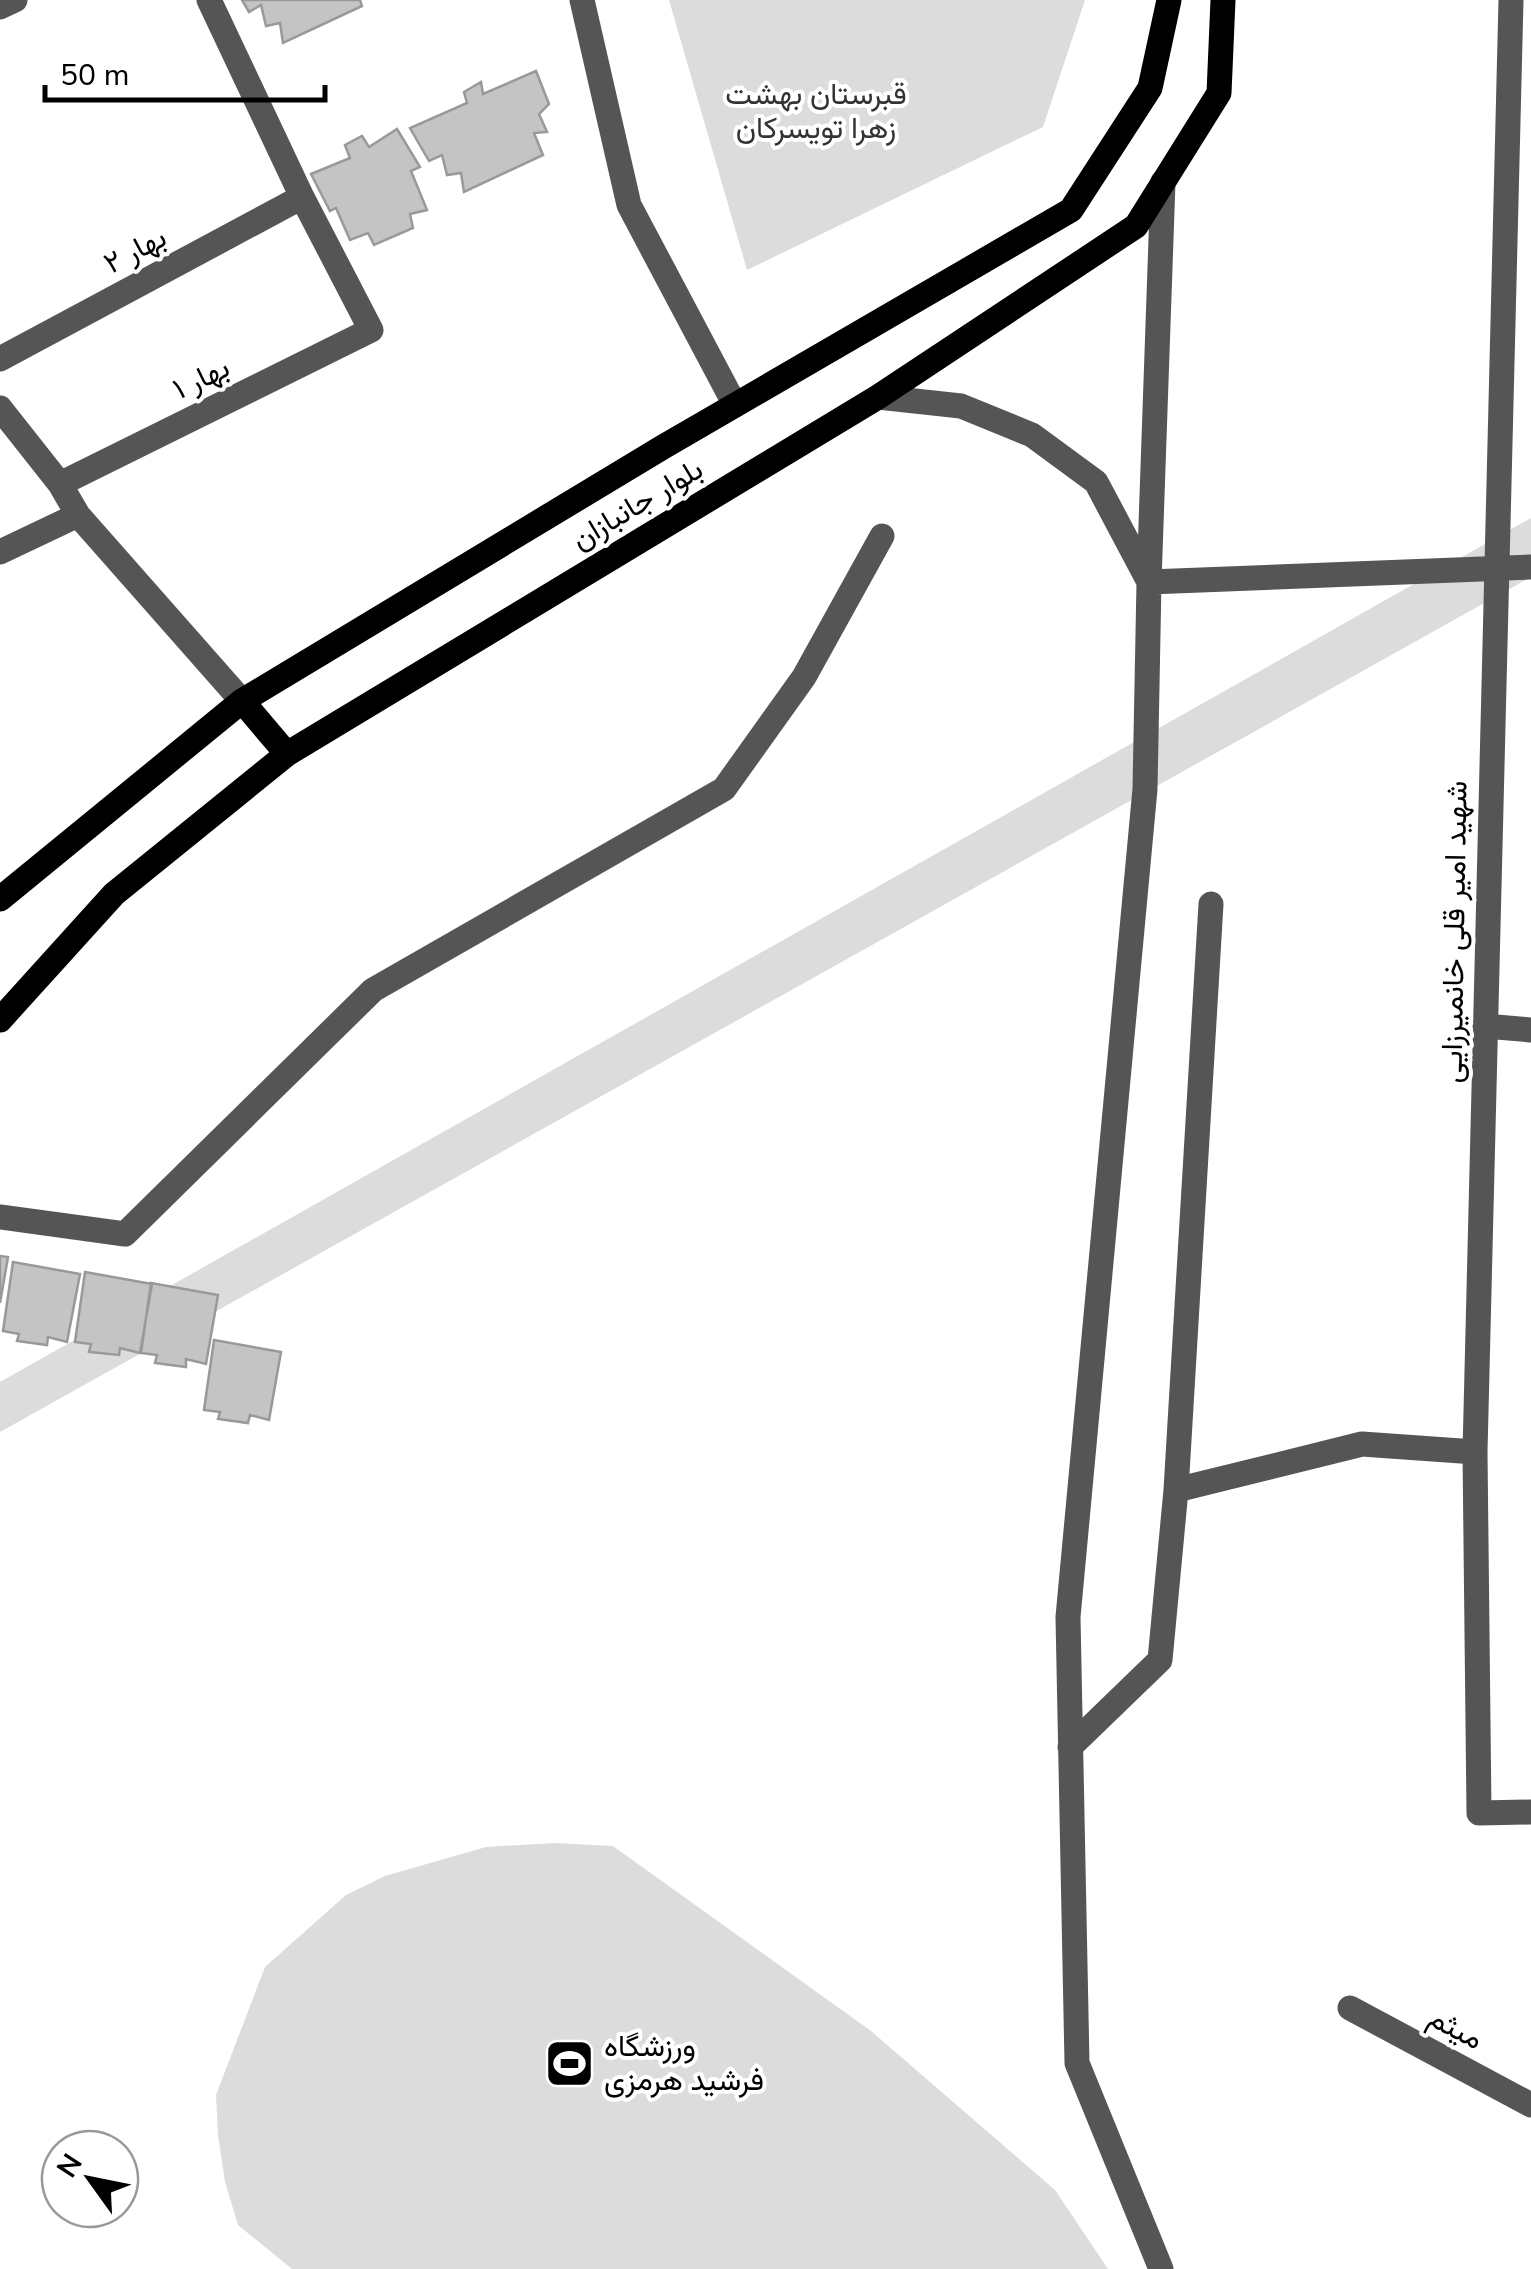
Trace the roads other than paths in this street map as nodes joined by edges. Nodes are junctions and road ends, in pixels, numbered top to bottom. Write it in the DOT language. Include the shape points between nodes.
graph roads {
  1 [pos="14,0"];
  2 [pos="208,0"];
  3 [pos="582,0"];
  4 [pos="1169,0"];
  5 [pos="1222,0"];
  6 [pos="1511,0"];
  7 [pos="0,7"];
  8 [pos="1162,182"];
  9 [pos="302,198"];
  10 [pos="0,359"];
  11 [pos="878,397"];
  12 [pos="735,405"];
  13 [pos="0,408"];
  14 [pos="60,484"];
  15 [pos="78,515"];
  16 [pos="882,536"];
  17 [pos="0,552"];
  18 [pos="1531,567"];
  19 [pos="1496,568"];
  20 [pos="1150,582"];
  21 [pos="242,701"];
  22 [pos="287,754"];
  23 [pos="0,899"];
  24 [pos="1211,904"];
  25 [pos="0,1020"];
  26 [pos="1485,1026"];
  27 [pos="1531,1030"];
  28 [pos="0,1217"];
  29 [pos="1475,1452"];
  30 [pos="1176,1490"];
  31 [pos="1070,1747"];
  32 [pos="1531,1812"];
  33 [pos="1350,2008"];
  34 [pos="1531,2104"];
  35 [pos="1161,2269"];
  1 -- 7 [label="street"];
  2 -- 9 [label="street"];
  3 -- 12 [label="street" via="629,205"];
  4 -- 12 [label="main road, بلوار جانبازان" via="1150,88 1071,210"];
  5 -- 8 [label="main road, بلوار جانبازان" via="1219,93"];
  6 -- 19 [label="street, شهید امیر قلی خانمیرزایی"];
  8 -- 11 [label="main road, بلوار جانبازان" via="1136,226"];
  8 -- 20 [label="street"];
  9 -- 10 [label="street, بهار ۲"];
  9 -- 14 [label="street, بهار ۱" via="371,330"];
  11 -- 20 [label="street" via="961,406 1032,434 1096,482"];
  11 -- 22 [label="main road, بلوار جانبازان"];
  12 -- 21 [label="main road, بلوار جانبازان"];
  13 -- 14 [label="street"];
  14 -- 15 [label="street"];
  15 -- 17 [label="street"];
  15 -- 21 [label="street"];
  16 -- 28 [label="street" via="804,677 724,789 373,990 125,1234"];
  18 -- 19 [label="street"];
  19 -- 20 [label="street"];
  19 -- 26 [label="street, شهید امیر قلی خانمیرزایی"];
  20 -- 31 [label="street" via="1145,788 1068,1616"];
  21 -- 22 [label="main road"];
  21 -- 23 [label="main road, بلوار جانبازان"];
  22 -- 25 [label="main road, بلوار جانبازان" via="114,894"];
  24 -- 30 [label="street"];
  26 -- 27 [label="street"];
  26 -- 29 [label="street, شهید امیر قلی خانمیرزایی"];
  29 -- 30 [label="street" via="1362,1444"];
  29 -- 32 [label="street, شهید امیر قلی خانمیرزایی" via="1479,1813"];
  30 -- 31 [label="street" via="1160,1660"];
  31 -- 35 [label="street" via="1077,2063"];
  33 -- 34 [label="street, میثم"];
}
